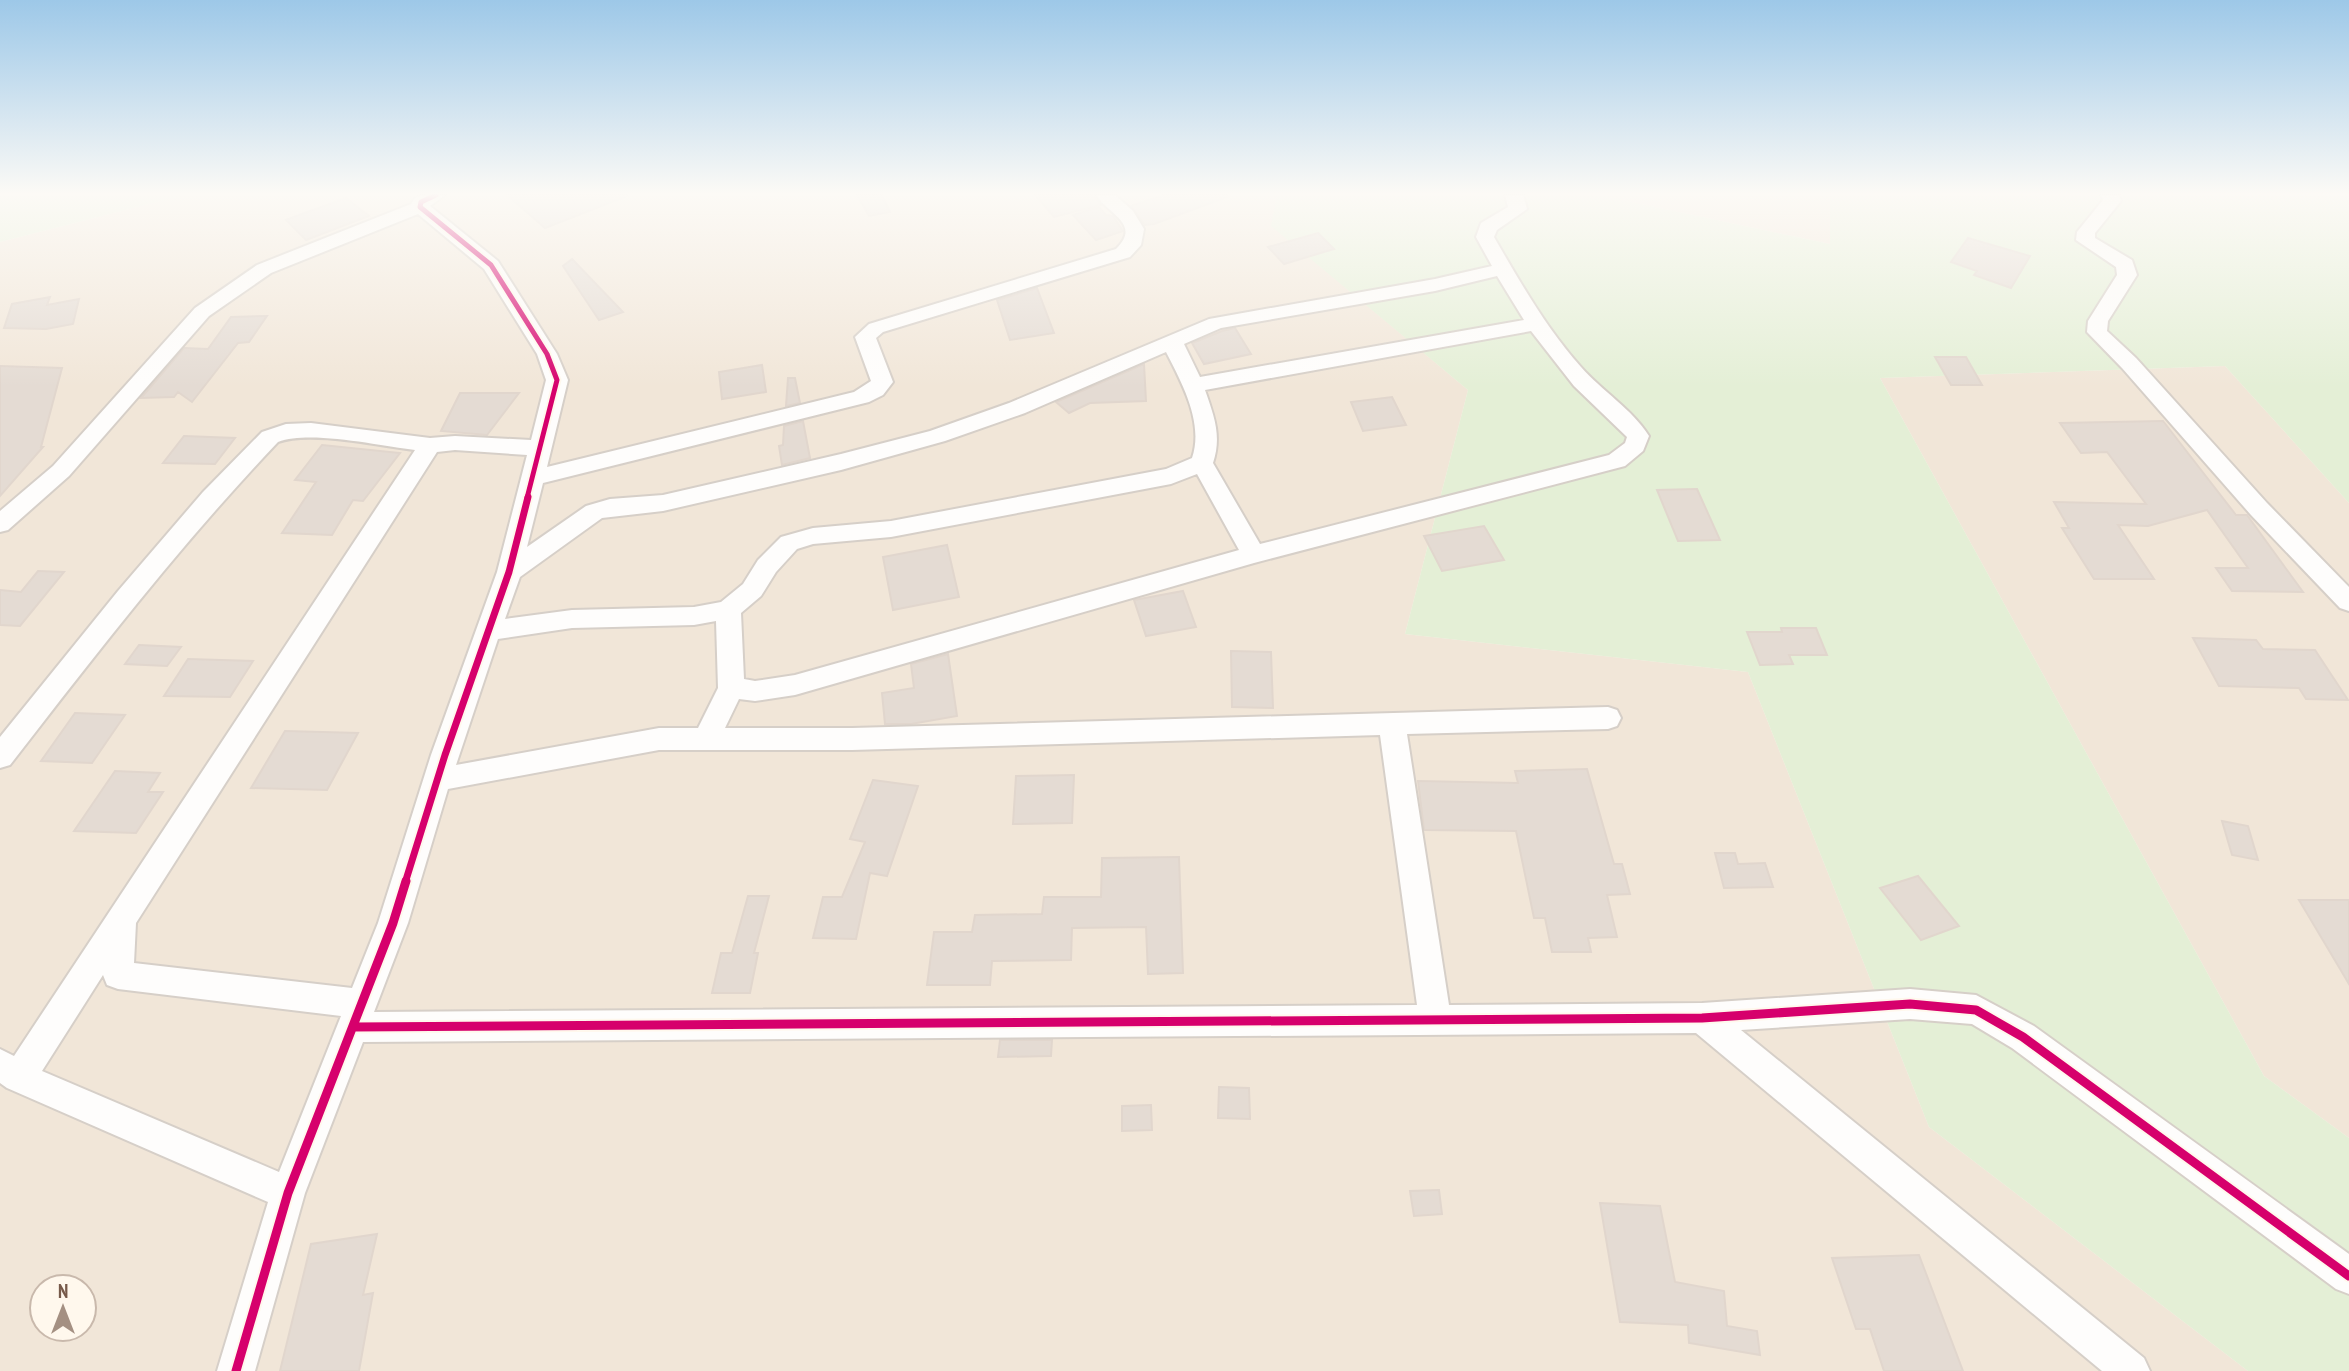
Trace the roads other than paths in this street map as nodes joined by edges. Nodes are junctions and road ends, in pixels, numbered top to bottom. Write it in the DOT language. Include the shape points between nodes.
graph roads {
  1 [pos="288,259"];
  2 [pos="485,259"];
  3 [pos="1103,259"];
  4 [pos="1497,259"];
  5 [pos="2117,259"];
  6 [pos="1503,269"];
  7 [pos="1534,324"];
  8 [pos="1173,344"];
  9 [pos="1194,385"];
  10 [pos="430,445"];
  11 [pos="540,447"];
  12 [pos="1202,463"];
  13 [pos="533,478"];
  14 [pos="0,524"];
  15 [pos="1254,554"];
  16 [pos="509,572"];
  17 [pos="2349,602"];
  18 [pos="728,610"];
  19 [pos="489,631"];
  20 [pos="731,688"];
  21 [pos="1608,718"];
  22 [pos="1392,724"];
  23 [pos="706,738"];
  24 [pos="0,757"];
  25 [pos="437,780"];
  26 [pos="121,920"];
  27 [pos="358,1015"];
  28 [pos="1702,1018"];
  29 [pos="1435,1020"];
  30 [pos="10,1071"];
  31 [pos="288,1193"];
  32 [pos="2349,1276"];
  33 [pos="236,1371"];
  34 [pos="2131,1371"];
  1 -- 14 [label="street" via="264,269 202,312 61,471"];
  2 -- 11 [label="street" via="547,354 556,380"];
  3 -- 13 [label="street" via="876,328 865,337 882,382 868,393"];
  4 -- 6 [label="street"];
  5 -- 17 [label="street" via="2125,264 2127,275 2098,321 2097,332"];
  6 -- 7 [label="street"];
  6 -- 8 [label="street" via="1216,323"];
  7 -- 9 [label="street"];
  7 -- 15 [label="street" via="1637,436 1635,446 1617,461"];
  8 -- 9 [label="street"];
  8 -- 16 [label="street" via="937,436 676,500 594,512"];
  9 -- 12 [label="street" via="1208,444"];
  10 -- 11 [label="street"];
  10 -- 24 [label="street" via="310,430 270,437 152,567"];
  10 -- 26 [label="street"];
  11 -- 13 [label="street"];
  12 -- 15 [label="street"];
  12 -- 18 [label="street" via="1171,477 891,529 813,536 789,543 752,590"];
  13 -- 16 [label="street"];
  15 -- 20 [label="street" via="794,685 755,691"];
  16 -- 19 [label="street"];
  18 -- 19 [label="street" via="694,616 572,619"];
  18 -- 20 [label="street"];
  19 -- 25 [label="street"];
  20 -- 23 [label="street"];
  21 -- 22 [label="street"];
  22 -- 23 [label="street"];
  22 -- 29 [label="street"];
  23 -- 25 [label="street" via="659,738"];
  25 -- 27 [label="street" via="393,923"];
  26 -- 27 [label="street" via="118,975"];
  26 -- 30 [label="street"];
  27 -- 29 [label="street"];
  27 -- 31 [label="street"];
  28 -- 29 [label="street"];
  28 -- 32 [label="street" via="1910,1004 1976,1010 2023,1037"];
  28 -- 34 [label="street"];
  30 -- 31 [label="street"];
  31 -- 33 [label="street"];
}
